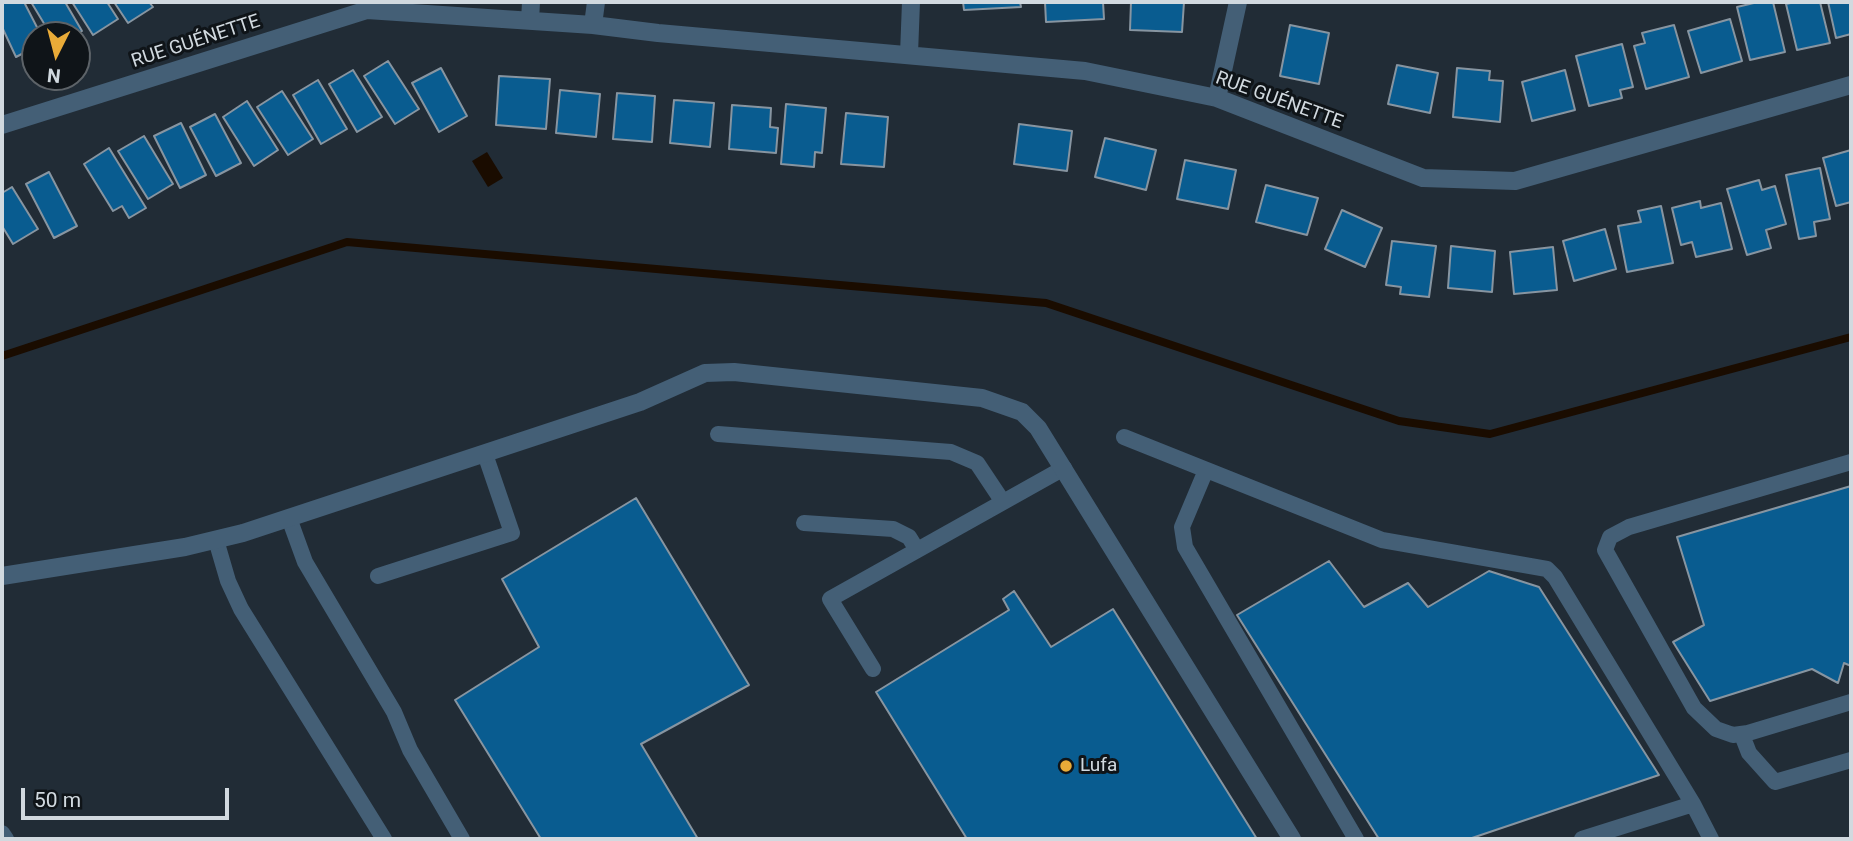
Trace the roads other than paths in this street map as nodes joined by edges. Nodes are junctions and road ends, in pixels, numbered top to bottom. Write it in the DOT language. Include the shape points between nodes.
graph roads {
  1 [pos="531,2"];
  2 [pos="596,2"];
  3 [pos="911,2"];
  4 [pos="1238,2"];
  5 [pos="530,21"];
  6 [pos="593,25"];
  7 [pos="909,54"];
  8 [pos="1851,85"];
  9 [pos="1217,98"];
  10 [pos="2,125"];
  11 [pos="718,434"];
  12 [pos="1124,437"];
  13 [pos="485,453"];
  14 [pos="1851,462"];
  15 [pos="1064,468"];
  16 [pos="1206,470"];
  17 [pos="1003,502"];
  18 [pos="289,518"];
  19 [pos="804,523"];
  20 [pos="216,540"];
  21 [pos="918,550"];
  22 [pos="2,576"];
  23 [pos="378,576"];
  24 [pos="873,669"];
  25 [pos="1851,702"];
  26 [pos="1742,734"];
  27 [pos="1851,760"];
  28 [pos="1693,804"];
  29 [pos="2,833"];
  30 [pos="6,839"];
  31 [pos="384,839"];
  32 [pos="462,839"];
  33 [pos="1292,839"];
  34 [pos="1356,839"];
  35 [pos="1582,839"];
  36 [pos="1711,839"];
  1 -- 5 [label="street"];
  2 -- 6 [label="street"];
  3 -- 7 [label="street"];
  4 -- 9 [label="street"];
  5 -- 6 [label="street, RUE GUÉNETTE"];
  5 -- 10 [label="street, RUE GUÉNETTE" via="366,10"];
  6 -- 7 [label="street, RUE GUÉNETTE"];
  7 -- 9 [label="street, RUE GUÉNETTE" via="1085,71"];
  8 -- 9 [label="street, RUE GUÉNETTE" via="1515,181 1423,178"];
  11 -- 17 [label="lane" via="951,452 977,463"];
  12 -- 16 [label="lane"];
  13 -- 15 [label="street" via="640,402 705,373 734,372 938,391 999,402 1031,420"];
  13 -- 18 [label="street"];
  13 -- 23 [label="lane" via="512,533"];
  14 -- 26 [label="lane" via="1629,527 1606,542 1611,565 1701,717 1724,733"];
  15 -- 17 [label="lane"];
  15 -- 33 [label="street"];
  16 -- 28 [label="lane" via="1382,540 1547,569"];
  16 -- 34 [label="lane" via="1182,527 1185,547"];
  17 -- 21 [label="lane"];
  18 -- 20 [label="street"];
  18 -- 32 [label="lane" via="305,562"];
  19 -- 21 [label="lane" via="893,529 909,537"];
  20 -- 22 [label="street"];
  20 -- 31 [label="lane" via="241,609"];
  21 -- 24 [label="lane" via="830,599"];
  25 -- 26 [label="lane"];
  26 -- 27 [label="lane" via="1749,753 1775,782"];
  28 -- 35 [label="lane"];
  28 -- 36 [label="lane"];
  29 -- 30 [label="lane"];
}
